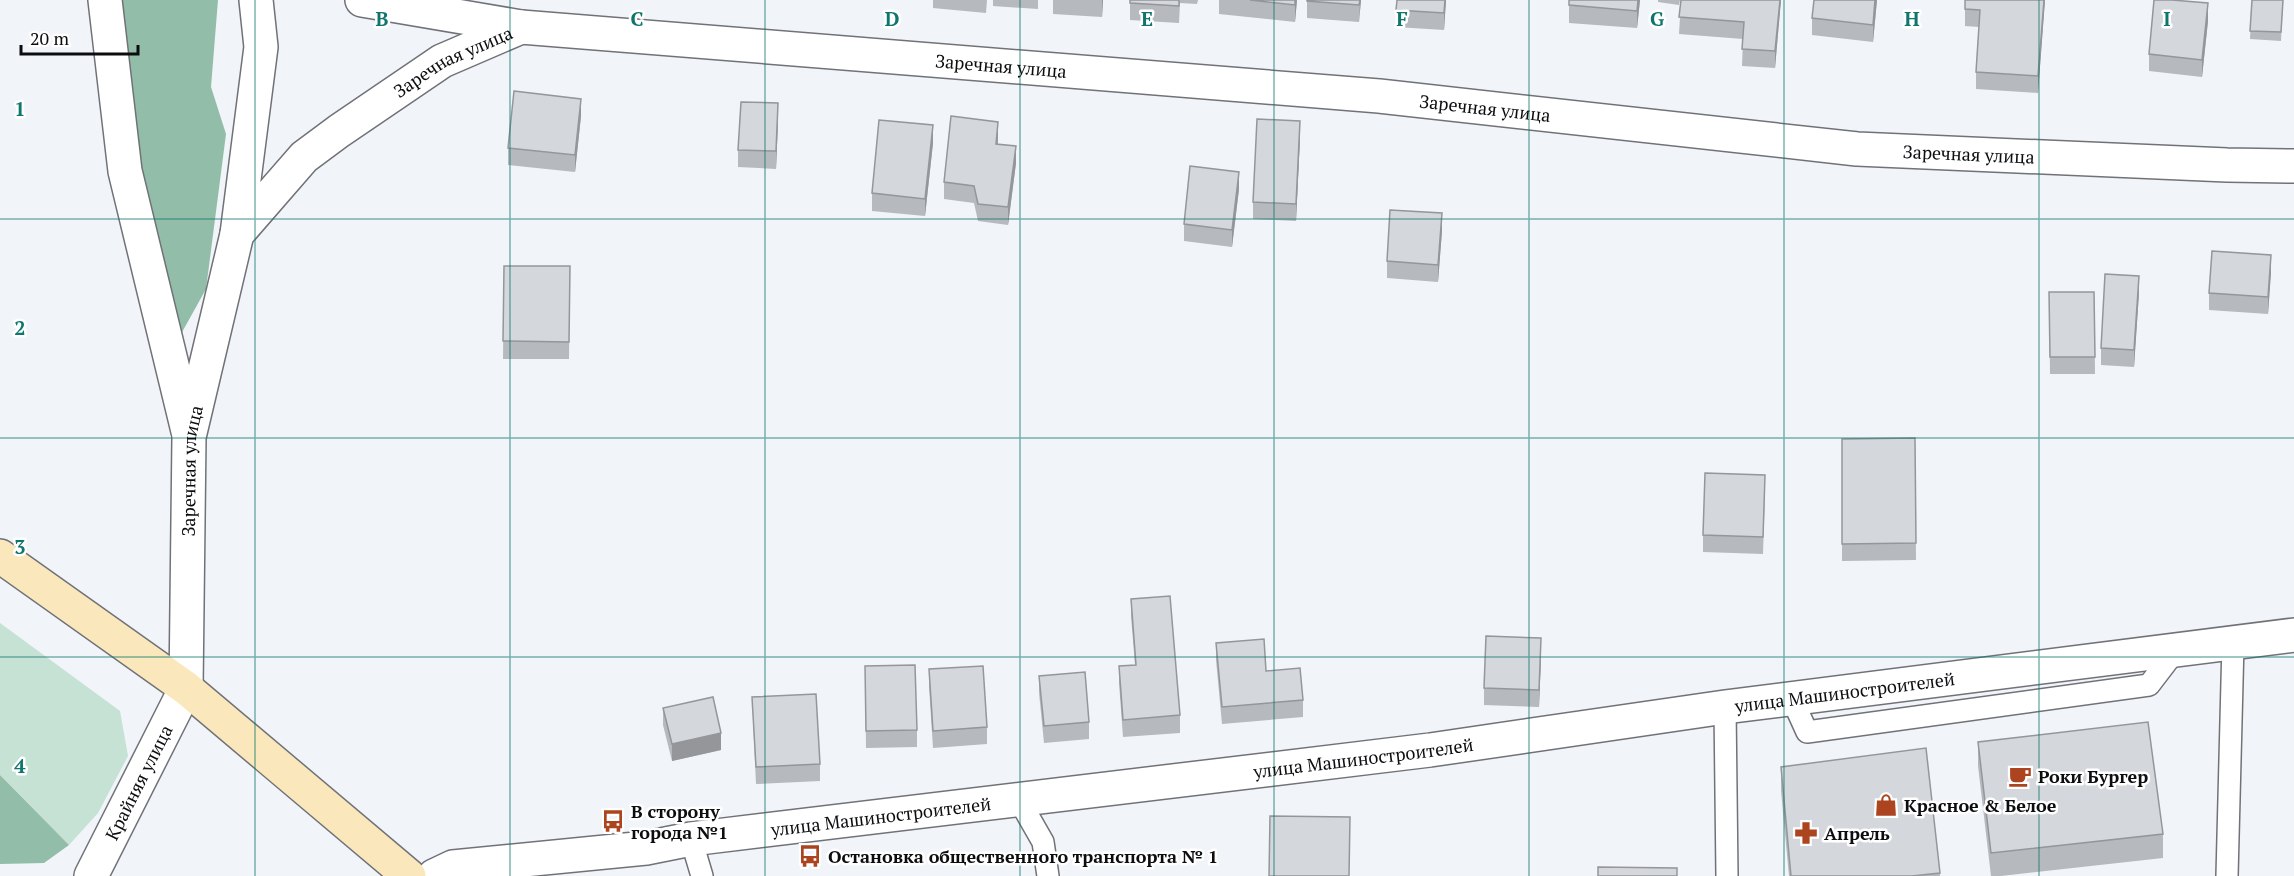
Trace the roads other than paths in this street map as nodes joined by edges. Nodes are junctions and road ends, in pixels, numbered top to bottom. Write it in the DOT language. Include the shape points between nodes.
graph roads {
  1 [pos="105,0"];
  2 [pos="256,0"];
  3 [pos="362,0"];
  4 [pos="521,27"];
  5 [pos="2294,166"];
  6 [pos="237,234"];
  7 [pos="189,437"];
  8 [pos="0,556"];
  9 [pos="2294,635"];
  10 [pos="2233,643"];
  11 [pos="186,688"];
  12 [pos="1725,708"];
  13 [pos="1019,800"];
  14 [pos="692,839"];
  15 [pos="91,876"];
  16 [pos="409,876"];
  17 [pos="434,876"];
  18 [pos="702,876"];
  19 [pos="1048,876"];
  20 [pos="1727,876"];
  21 [pos="2227,876"];
  1 -- 7 [label="street" via="125,171"];
  2 -- 6 [label="street" via="261,47"];
  3 -- 4 [label="street"];
  4 -- 5 [label="street, Заречная улица" via="1378,96 1857,149"];
  4 -- 6 [label="street, Заречная улица" via="441,62 339,130 304,157"];
  6 -- 7 [label="street, Заречная улица"];
  7 -- 11 [label="street, Заречная улица"];
  8 -- 11 [label="street"];
  9 -- 10 [label="street, улица Машиностроителей"];
  10 -- 12 [label="street, улица Машиностроителей"];
  10 -- 21 [label="lane"];
  11 -- 15 [label="street, Крайняя улица"];
  11 -- 16 [label="street"];
  12 -- 13 [label="street, улица Машиностроителей" via="1430,750"];
  12 -- 20 [label="lane"];
  13 -- 14 [label="street, улица Машиностроителей"];
  13 -- 19 [label="lane" via="1043,842"];
  14 -- 17 [label="street, улица Машиностроителей" via="646,848 453,867"];
  14 -- 18 [label="lane"];
}
